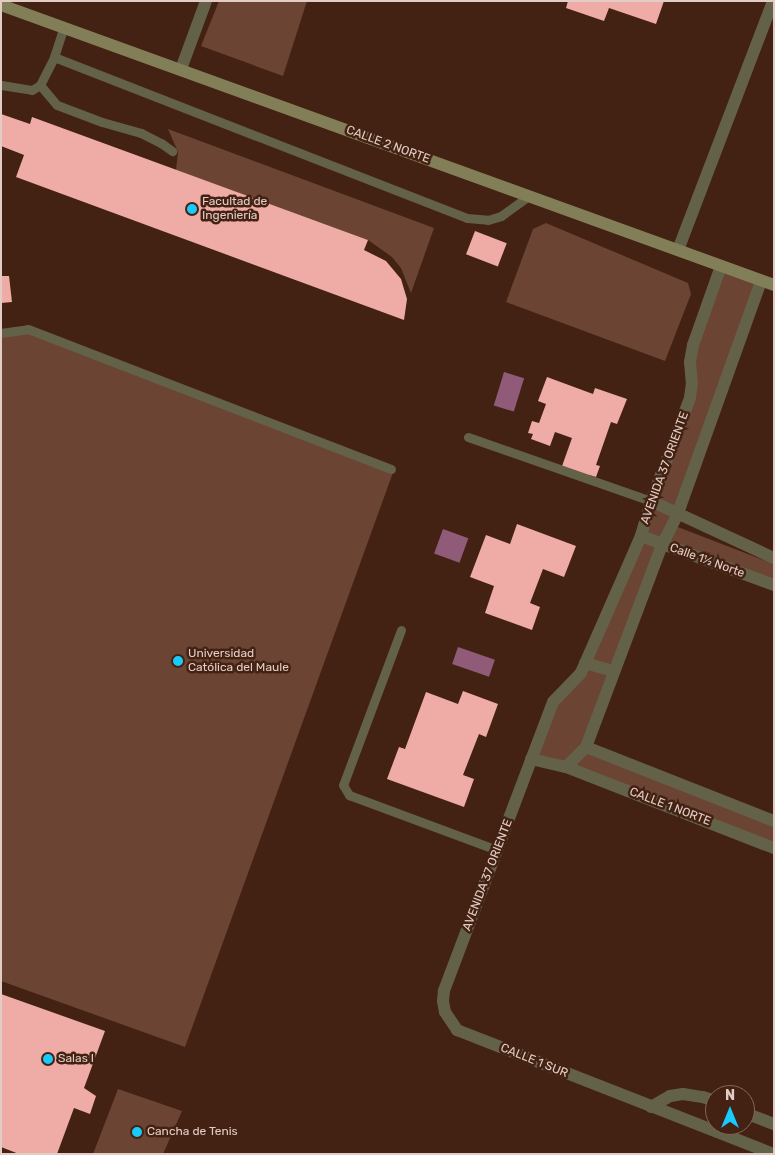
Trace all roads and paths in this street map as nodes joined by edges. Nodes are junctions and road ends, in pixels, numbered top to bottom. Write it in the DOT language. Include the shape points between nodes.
graph roads {
  1 [pos="206,1"];
  2 [pos="773,1"];
  3 [pos="1,4"];
  4 [pos="63,29"];
  5 [pos="54,57"];
  6 [pos="181,69"];
  7 [pos="1,85"];
  8 [pos="40,85"];
  9 [pos="172,151"];
  10 [pos="529,196"];
  11 [pos="678,250"];
  12 [pos="721,266"];
  13 [pos="761,280"];
  14 [pos="774,285"];
  15 [pos="1,333"];
  16 [pos="468,437"];
  17 [pos="391,469"];
  18 [pos="651,501"];
  19 [pos="678,512"];
  20 [pos="640,536"];
  21 [pos="662,545"];
  22 [pos="774,558"];
  23 [pos="774,585"];
  24 [pos="401,630"];
  25 [pos="585,663"];
  26 [pos="613,671"];
  27 [pos="586,747"];
  28 [pos="531,759"];
  29 [pos="566,767"];
  30 [pos="774,821"];
  31 [pos="774,848"];
  32 [pos="497,850"];
  33 [pos="444,991"];
  34 [pos="705,1098"];
  35 [pos="651,1107"];
  36 [pos="755,1117"];
  37 [pos="774,1124"];
  38 [pos="774,1154"];
  1 -- 6 [label="street"];
  2 -- 11 [label="street"];
  3 -- 4 [label="main road, CALLE 2 NORTE"];
  4 -- 5 [label="lane"];
  4 -- 6 [label="main road, CALLE 2 NORTE"];
  5 -- 8 [label="lane"];
  5 -- 10 [label="lane" via="468,218 488,220 501,216"];
  6 -- 10 [label="main road, CALLE 2 NORTE"];
  7 -- 8 [label="lane" via="32,90"];
  8 -- 9 [label="lane" via="57,105 142,133 162,142"];
  10 -- 11 [label="main road, CALLE 2 NORTE"];
  11 -- 12 [label="main road, CALLE 2 NORTE"];
  12 -- 13 [label="main road, CALLE 2 NORTE"];
  12 -- 18 [label="street, AVENIDA 37 ORIENTE" via="693,346 690,398"];
  13 -- 14 [label="main road, CALLE 2 NORTE"];
  13 -- 19 [label="street, AVENIDA 37 ORIENTE"];
  15 -- 17 [label="lane" via="28,330"];
  16 -- 18 [label="lane"];
  18 -- 19 [label="street"];
  18 -- 20 [label="street, AVENIDA 37 ORIENTE"];
  19 -- 21 [label="street, AVENIDA 37 ORIENTE"];
  19 -- 22 [label="street"];
  20 -- 21 [label="street, Calle 1½ Norte"];
  20 -- 25 [label="street, AVENIDA 37 ORIENTE"];
  21 -- 23 [label="street, Calle 1½ Norte"];
  21 -- 26 [label="street, AVENIDA 37 ORIENTE"];
  24 -- 32 [label="lane" via="343,785 349,795"];
  25 -- 26 [label="street"];
  25 -- 28 [label="street, AVENIDA 37 ORIENTE" via="577,679 553,702"];
  26 -- 27 [label="street, AVENIDA 37 ORIENTE"];
  27 -- 29 [label="street, AVENIDA 37 ORIENTE"];
  27 -- 30 [label="street, CALLE 1 NORTE"];
  28 -- 29 [label="street"];
  28 -- 32 [label="street, AVENIDA 37 ORIENTE"];
  29 -- 31 [label="street, CALLE 1 NORTE"];
  32 -- 33 [label="street, AVENIDA 37 ORIENTE"];
  33 -- 35 [label="street, CALLE 1 SUR" via="444,1012 457,1030"];
  34 -- 35 [label="street" via="683,1094 670,1096"];
  35 -- 38 [label="street, CALLE 1 SUR"];
  36 -- 37 [label="street"];
}
